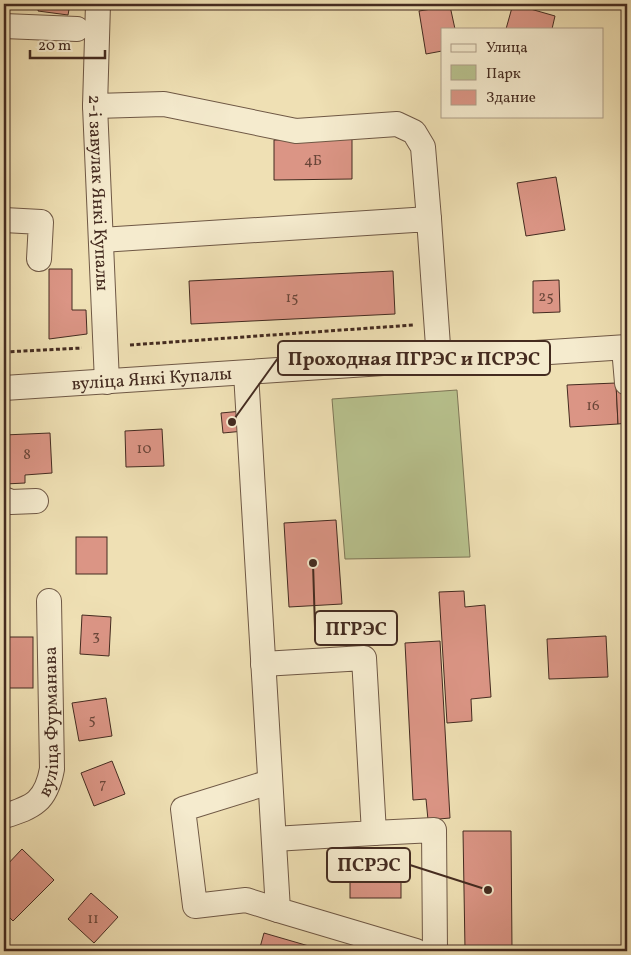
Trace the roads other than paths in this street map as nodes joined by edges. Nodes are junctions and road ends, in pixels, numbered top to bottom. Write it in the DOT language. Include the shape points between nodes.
graph roads {
  1 [pos="98,4"];
  2 [pos="4,26"];
  3 [pos="77,29"];
  4 [pos="95,106"];
  5 [pos="4,220"];
  6 [pos="429,220"];
  7 [pos="101,240"];
  8 [pos="39,259"];
  9 [pos="626,348"];
  10 [pos="439,360"];
  11 [pos="246,372"];
  12 [pos="107,382"];
  13 [pos="627,383"];
  14 [pos="4,388"];
  15 [pos="4,499"];
  16 [pos="36,501"];
  17 [pos="49,601"];
  18 [pos="263,664"];
  19 [pos="270,782"];
  20 [pos="4,816"];
  21 [pos="374,833"];
  22 [pos="274,839"];
  23 [pos="278,910"];
  24 [pos="416,951"];
  25 [pos="435,951"];
  1 -- 4 [label="street, 2-і завулак Янкі Купалы"];
  2 -- 3 [label="street"];
  4 -- 6 [label="street" via="164,104 296,131 397,124 414,132 423,147"];
  4 -- 7 [label="street, 2-і завулак Янкі Купалы"];
  5 -- 8 [label="street" via="41,222"];
  6 -- 7 [label="street"];
  6 -- 10 [label="street"];
  7 -- 12 [label="street, 2-і завулак Янкі Купалы"];
  9 -- 10 [label="street, вуліца Янкі Купалы"];
  9 -- 13 [label="street"];
  10 -- 11 [label="street, вуліца Янкі Купалы"];
  11 -- 12 [label="street, вуліца Янкі Купалы"];
  11 -- 18 [label="street"];
  12 -- 14 [label="street, вуліца Янкі Купалы"];
  15 -- 16 [label="street" via="11,502"];
  17 -- 20 [label="street, вуліца Фурманава" via="52,769 40,800 25,810"];
  18 -- 19 [label="street"];
  18 -- 21 [label="street" via="364,658"];
  19 -- 22 [label="street"];
  19 -- 23 [label="street" via="183,809 195,906 246,900"];
  21 -- 22 [label="street"];
  21 -- 25 [label="street" via="434,830"];
  22 -- 23 [label="street"];
  23 -- 24 [label="street"];
}
